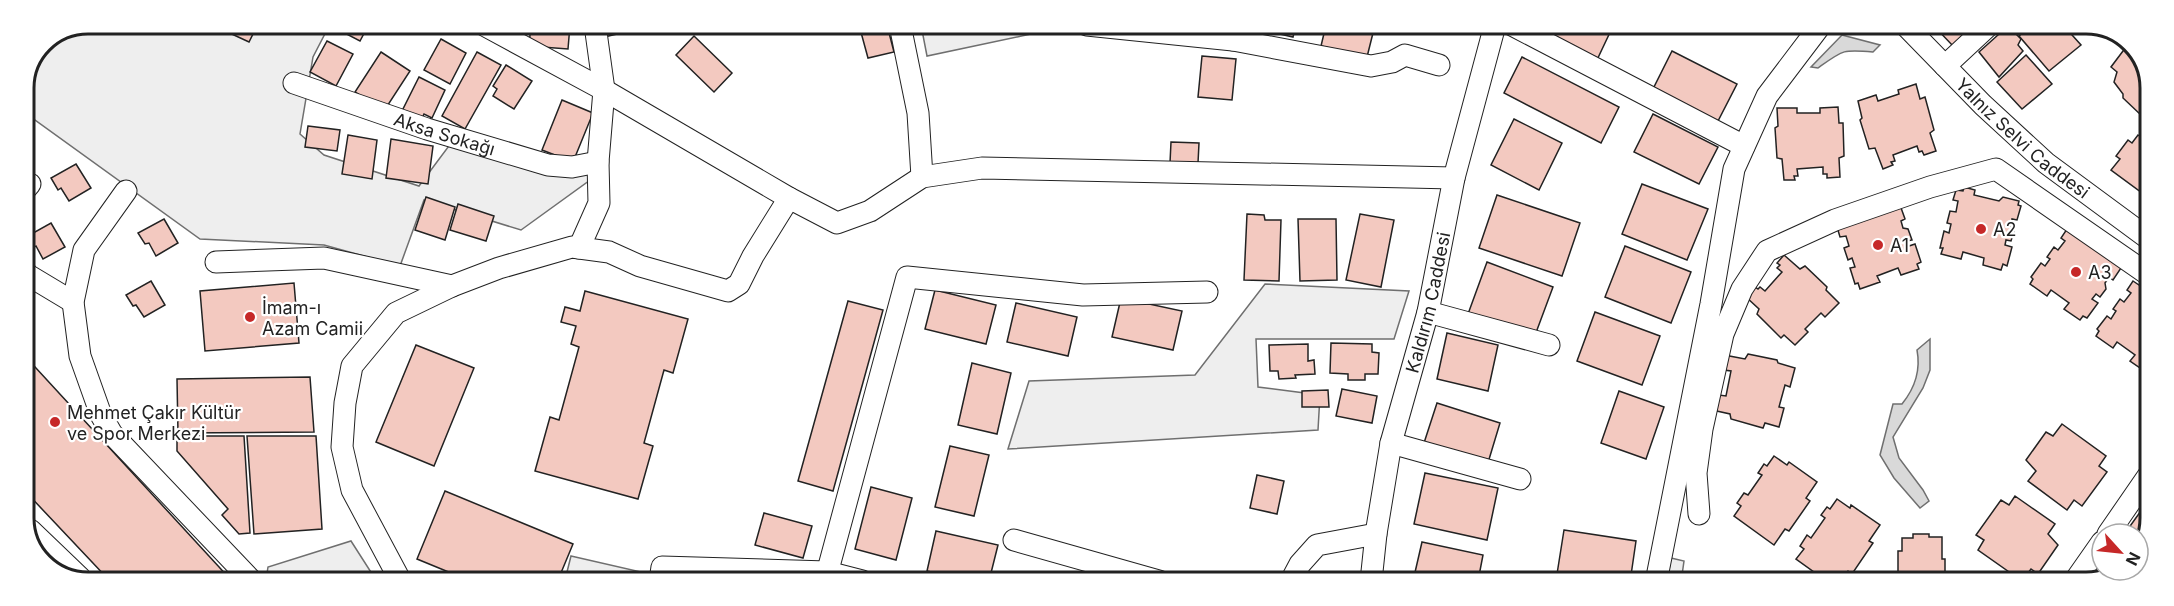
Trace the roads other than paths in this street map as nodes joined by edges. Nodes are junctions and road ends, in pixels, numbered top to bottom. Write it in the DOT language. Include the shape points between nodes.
graph roads {
  1 [pos="500,34"];
  2 [pos="597,34"];
  3 [pos="902,34"];
  4 [pos="1239,34"];
  5 [pos="1493,34"];
  6 [pos="1527,34"];
  7 [pos="1814,34"];
  8 [pos="1914,34"];
  9 [pos="1979,34"];
  10 [pos="1439,65"];
  11 [pos="1945,66"];
  12 [pos="294,83"];
  13 [pos="604,90"];
  14 [pos="1744,146"];
  15 [pos="598,162"];
  16 [pos="922,177"];
  17 [pos="1454,178"];
  18 [pos="126,191"];
  19 [pos="789,198"];
  20 [pos="2139,232"];
  21 [pos="579,248"];
  22 [pos="216,262"];
  23 [pos="2139,267"];
  24 [pos="34,279"];
  25 [pos="452,286"];
  26 [pos="1207,292"];
  27 [pos="73,302"];
  28 [pos="1428,312"];
  29 [pos="1550,345"];
  30 [pos="1391,442"];
  31 [pos="1520,479"];
  32 [pos="2140,488"];
  33 [pos="1699,514"];
  34 [pos="2116,522"];
  35 [pos="1376,534"];
  36 [pos="1014,540"];
  37 [pos="44,547"];
  38 [pos="2090,559"];
  39 [pos="62,565"];
  40 [pos="243,572"];
  41 [pos="396,572"];
  42 [pos="661,572"];
  43 [pos="753,572"];
  44 [pos="827,572"];
  45 [pos="1128,572"];
  46 [pos="1296,572"];
  47 [pos="1372,572"];
  48 [pos="1658,572"];
  49 [pos="2081,572"];
  1 -- 13 [label="street"];
  2 -- 13 [label="street"];
  3 -- 16 [label="street" via="918,113"];
  4 -- 10 [label="street" via="1371,66 1405,55"];
  5 -- 17 [label="street, Kaldırım Caddesi"];
  6 -- 14 [label="street"];
  7 -- 14 [label="street" via="1767,96"];
  8 -- 11 [label="street, Yalnız Selvi Caddesi"];
  9 -- 11 [label="street"];
  11 -- 20 [label="street, Yalnız Selvi Caddesi" via="2046,164"];
  12 -- 15 [label="street, Aksa Sokağı" via="548,165 572,167"];
  13 -- 15 [label="street"];
  13 -- 19 [label="street"];
  14 -- 48 [label="street" via="1734,169"];
  15 -- 21 [label="street" via="598,202"];
  16 -- 17 [label="street" via="982,168"];
  16 -- 19 [label="street" via="870,211 837,223"];
  17 -- 28 [label="street, Kaldırım Caddesi"];
  18 -- 27 [label="street" via="84,250"];
  19 -- 21 [label="street" via="739,284 728,291 640,266 609,252"];
  21 -- 25 [label="street" via="499,268"];
  22 -- 25 [label="street" via="324,258"];
  23 -- 33 [label="street" via="1996,169 1835,220 1767,251 1742,289 1724,334 1702,429 1696,473"];
  24 -- 27 [label="street"];
  25 -- 41 [label="street" via="396,313 352,366 342,447 352,490"];
  26 -- 44 [label="street" via="1083,295 907,277"];
  27 -- 40 [label="street" via="80,356 100,415 112,434"];
  28 -- 29 [label="street"];
  28 -- 30 [label="street, Kaldırım Caddesi"];
  30 -- 31 [label="street"];
  30 -- 35 [label="street, Kaldırım Caddesi"];
  32 -- 34 [label="street"];
  35 -- 46 [label="street" via="1317,545"];
  35 -- 47 [label="street, Kaldırım Caddesi"];
  36 -- 45 [label="street"];
  37 -- 39 [label="main road"];
  38 -- 49 [label="street"];
  42 -- 43 [label="street" via="662,567"];
}
